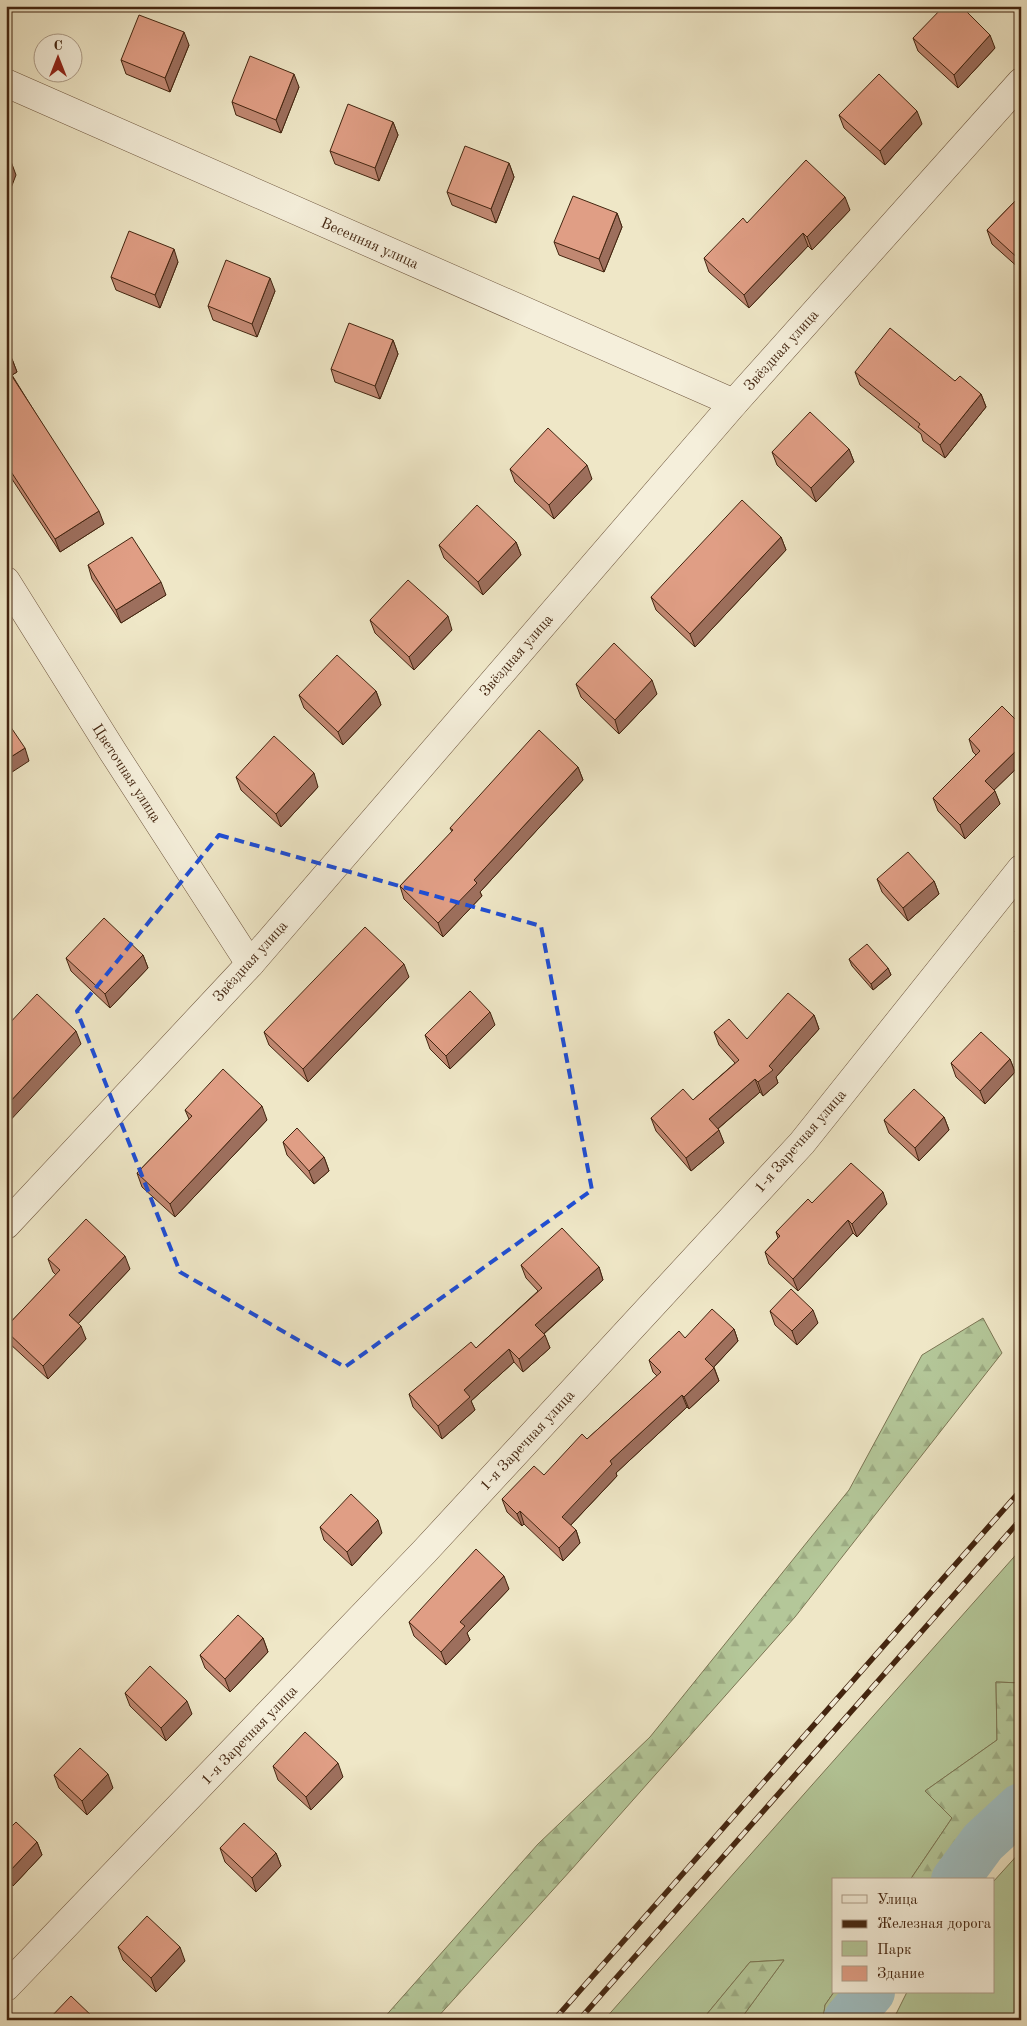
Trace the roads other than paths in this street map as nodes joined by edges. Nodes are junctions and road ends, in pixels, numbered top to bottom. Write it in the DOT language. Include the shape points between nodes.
graph roads {
  1 [pos="1021,82"];
  2 [pos="6,83"];
  3 [pos="734,402"];
  4 [pos="6,581"];
  5 [pos="1021,870"];
  6 [pos="250,964"];
  7 [pos="6,1225"];
  8 [pos="6,1987"];
  1 -- 3 [label="street, Звёздная улица"];
  2 -- 3 [label="street, Весенняя улица"];
  3 -- 6 [label="street, Звёздная улица"];
  4 -- 6 [label="street, Цветочная улица"];
  5 -- 8 [label="street, 1-я Заречная улица" via="802,1143 418,1559"];
  6 -- 7 [label="street, Звёздная улица"];
}
